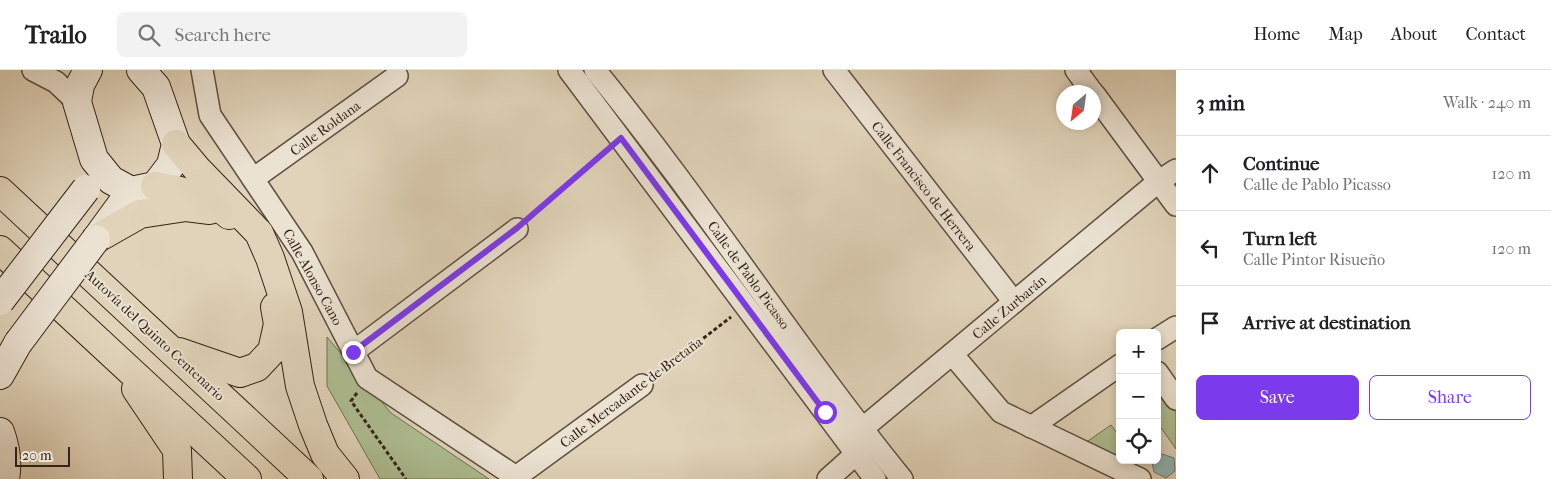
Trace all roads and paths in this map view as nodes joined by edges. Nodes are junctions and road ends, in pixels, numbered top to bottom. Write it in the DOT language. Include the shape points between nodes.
graph roads {
  1 [pos="33,70"];
  2 [pos="41,70"];
  3 [pos="80,70"];
  4 [pos="88,70"];
  5 [pos="202,70"];
  6 [pos="569,70"];
  7 [pos="595,70"];
  8 [pos="834,70"];
  9 [pos="1076,70"];
  10 [pos="152,76"];
  11 [pos="397,76"];
  12 [pos="1087,85"];
  13 [pos="77,102"];
  14 [pos="1101,102"];
  15 [pos="621,138"];
  16 [pos="176,144"];
  17 [pos="94,159"];
  18 [pos="1168,175"];
  19 [pos="253,179"];
  20 [pos="143,188"];
  21 [pos="0,191"];
  22 [pos="1176,205"];
  23 [pos="226,212"];
  24 [pos="517,228"];
  25 [pos="96,239"];
  26 [pos="0,250"];
  27 [pos="0,301"];
  28 [pos="1014,302"];
  29 [pos="746,306"];
  30 [pos="1176,327"];
  31 [pos="1161,336"];
  32 [pos="170,349"];
  33 [pos="353,352"];
  34 [pos="953,355"];
  35 [pos="117,358"];
  36 [pos="1116,368"];
  37 [pos="1158,374"];
  38 [pos="0,375"];
  39 [pos="367,378"];
  40 [pos="642,385"];
  41 [pos="1176,399"];
  42 [pos="1031,427"];
  43 [pos="862,429"];
  44 [pos="0,432"];
  45 [pos="856,454"];
  46 [pos="10,474"];
  47 [pos="517,478"];
  48 [pos="178,479"];
  49 [pos="248,479"];
  50 [pos="310,479"];
  51 [pos="345,479"];
  52 [pos="406,479"];
  53 [pos="828,479"];
  54 [pos="874,479"];
  55 [pos="902,479"];
  56 [pos="1140,479"];
  1 -- 13 [label="street" via="56,82"];
  2 -- 3 [label="street" via="58,74"];
  4 -- 13 [label="street" via="80,85"];
  5 -- 19 [label="street, Calle Alonso Cano" via="210,114"];
  6 -- 15 [label="street, Calle de Pablo Picasso"];
  7 -- 43 [label="street, Calle de Pablo Picasso"];
  8 -- 28 [label="street, Calle Francisco de Herrera"];
  9 -- 12 [label="street"];
  10 -- 16 [label="street"];
  11 -- 19 [label="street, Calle Roldana"];
  13 -- 17 [label="street"];
  14 -- 18 [label="street"];
  15 -- 24 [label="path"];
  15 -- 29 [label="street, Calle de Pablo Picasso"];
  16 -- 20 [label="street" via="171,166"];
  16 -- 51 [label="highway" via="258,233 288,312 300,386 313,425 325,454"];
  17 -- 20 [label="street" via="112,180"];
  17 -- 27 [label="street, bridge" via="86,188"];
  18 -- 22 [label="street"];
  18 -- 28 [label="street, Calle Zurbarán"];
  19 -- 33 [label="street, Calle Alonso Cano" via="302,252"];
  20 -- 23 [label="highway" via="183,191"];
  20 -- 25 [label="street"];
  21 -- 32 [label="highway, Autovía del Quinto Centenario"];
  23 -- 25 [label="highway" via="186,207 140,214"];
  23 -- 32 [label="highway" via="250,237 268,280 278,324 272,351 257,367 240,373"];
  24 -- 33 [label="street"];
  25 -- 38 [label="street, bridge" via="18,343"];
  26 -- 35 [label="highway"];
  28 -- 34 [label="street, Calle Zurbarán"];
  29 -- 40 [label="path, Calle Mercadante de Bretaña"];
  29 -- 45 [label="street, Calle de Pablo Picasso"];
  30 -- 31 [label="street"];
  32 -- 50 [label="highway, Autovía del Quinto Centenario"];
  33 -- 39 [label="street, Calle Alonso Cano"];
  34 -- 42 [label="street" via="1001,412"];
  34 -- 43 [label="street, Calle Zurbarán"];
  35 -- 48 [label="highway" via="177,450"];
  35 -- 49 [label="highway"];
  36 -- 42 [label="street"];
  37 -- 41 [label="street"];
  39 -- 47 [label="street, Calle Alonso Cano"];
  39 -- 52 [label="path" via="351,401"];
  40 -- 47 [label="street, Calle Mercadante de Bretaña"];
  42 -- 56 [label="street"];
  43 -- 45 [label="street"];
  43 -- 55 [label="street, Calle de Pablo Picasso"];
  44 -- 46 [label="street"];
  45 -- 53 [label="street"];
  45 -- 54 [label="street, Calle de Pablo Picasso"];
}
